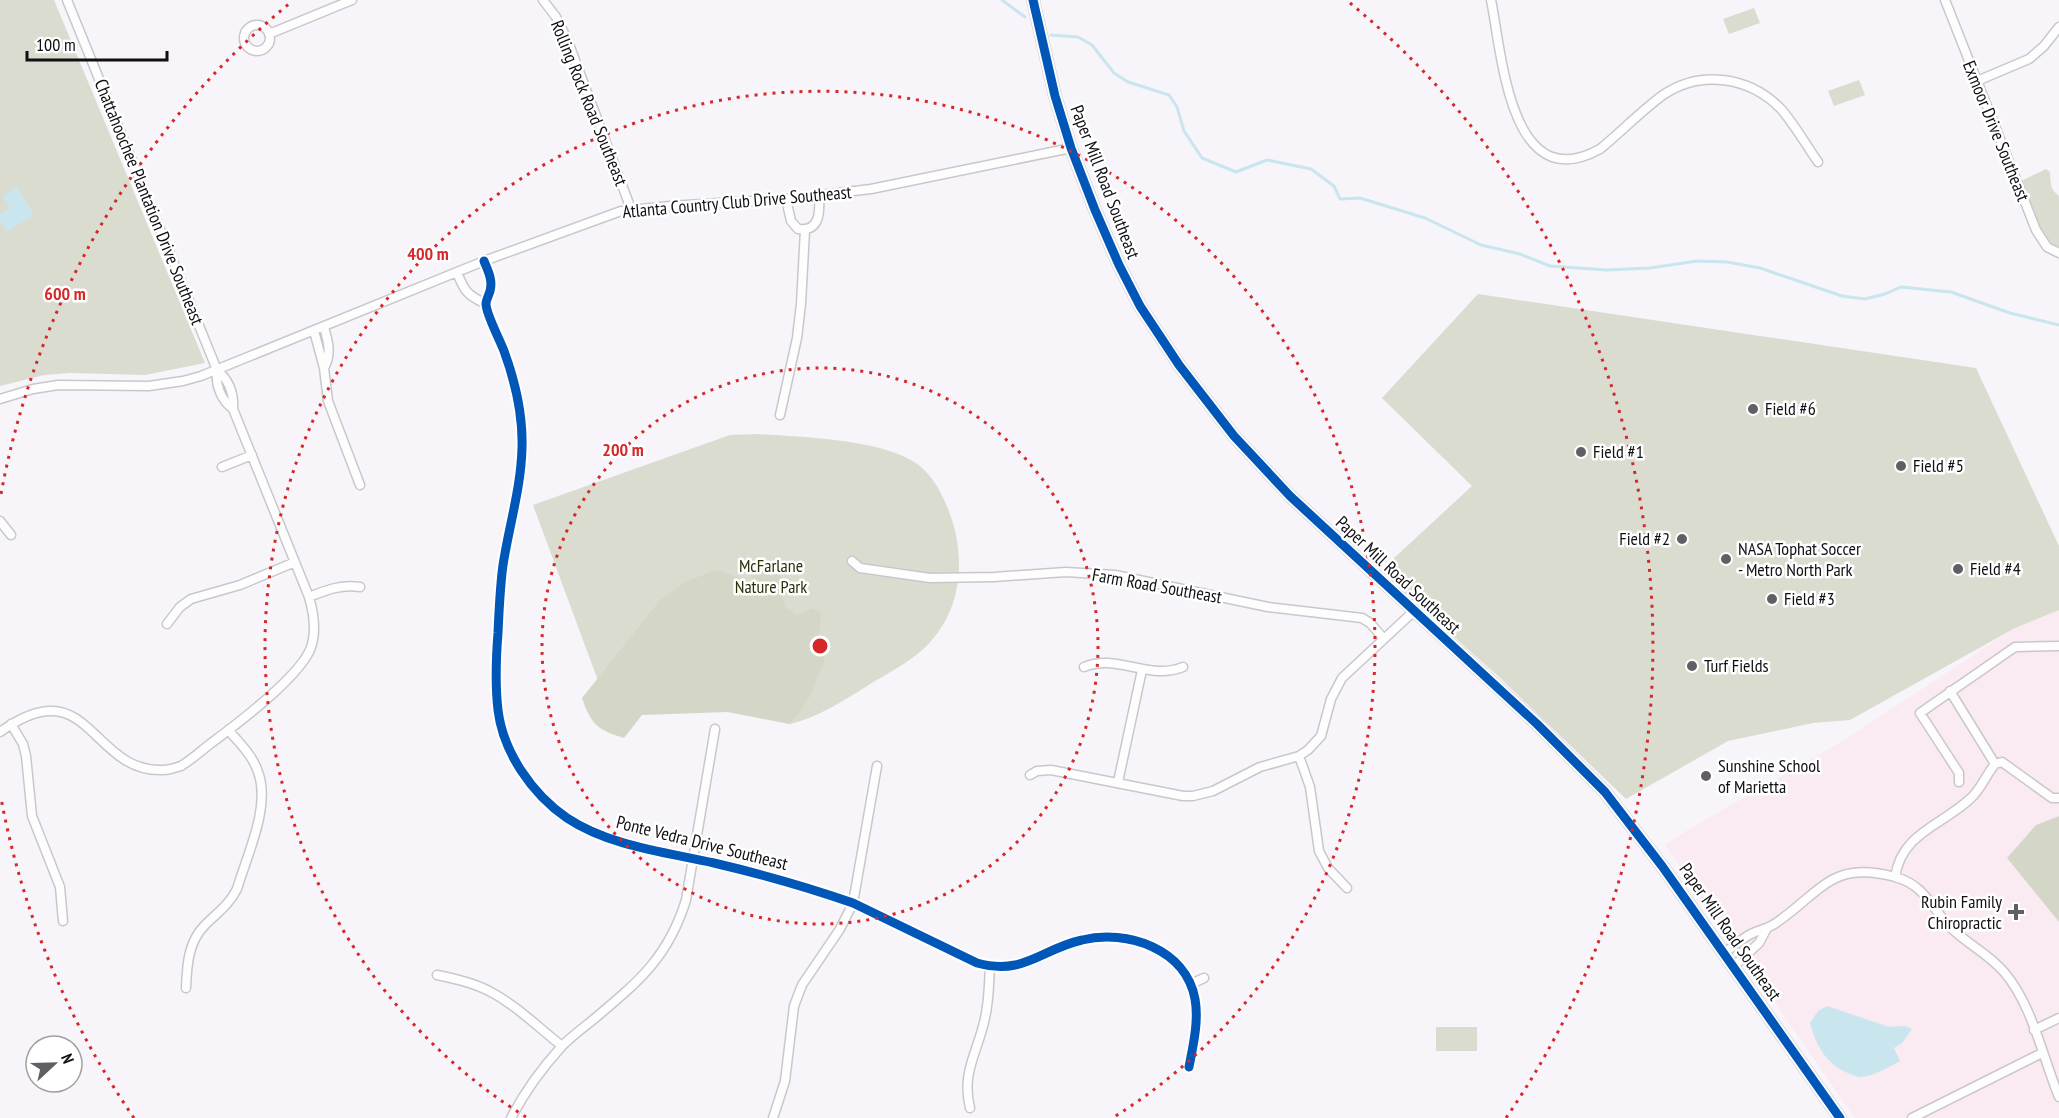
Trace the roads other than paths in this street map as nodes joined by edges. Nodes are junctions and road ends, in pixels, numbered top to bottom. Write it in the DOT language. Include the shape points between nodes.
graph roads {
  1 [pos="67,0"];
  2 [pos="352,0"];
  3 [pos="543,0"];
  4 [pos="1033,0"];
  5 [pos="1491,0"];
  6 [pos="1945,0"];
  7 [pos="2059,27"];
  8 [pos="269,34"];
  9 [pos="1977,81"];
  10 [pos="1071,148"];
  11 [pos="1818,162"];
  12 [pos="819,196"];
  13 [pos="786,199"];
  14 [pos="631,209"];
  15 [pos="805,230"];
  16 [pos="2059,253"];
  17 [pos="484,261"];
  18 [pos="457,272"];
  19 [pos="486,304"];
  20 [pos="324,327"];
  21 [pos="314,331"];
  22 [pos="324,368"];
  23 [pos="217,370"];
  24 [pos="0,399"];
  25 [pos="780,415"];
  26 [pos="252,455"];
  27 [pos="222,467"];
  28 [pos="360,485"];
  29 [pos="0,521"];
  30 [pos="11,536"];
  31 [pos="852,561"];
  32 [pos="295,562"];
  33 [pos="360,587"];
  34 [pos="309,597"];
  35 [pos="1414,611"];
  36 [pos="167,624"];
  37 [pos="1384,639"];
  38 [pos="2059,646"];
  39 [pos="1084,667"];
  40 [pos="1183,668"];
  41 [pos="1142,670"];
  42 [pos="1950,691"];
  43 [pos="11,724"];
  44 [pos="715,729"];
  45 [pos="228,730"];
  46 [pos="0,732"];
  47 [pos="1299,756"];
  48 [pos="1995,764"];
  49 [pos="877,766"];
  50 [pos="1030,775"];
  51 [pos="1118,782"];
  52 [pos="1959,782"];
  53 [pos="2059,798"];
  54 [pos="692,858"];
  55 [pos="1895,877"];
  56 [pos="1347,888"];
  57 [pos="853,903"];
  58 [pos="63,921"];
  59 [pos="1766,930"];
  60 [pos="1724,953"];
  61 [pos="990,966"];
  62 [pos="1734,966"];
  63 [pos="437,975"];
  64 [pos="1204,978"];
  65 [pos="1191,984"];
  66 [pos="186,988"];
  67 [pos="2059,1018"];
  68 [pos="2034,1030"];
  69 [pos="562,1046"];
  70 [pos="2042,1053"];
  71 [pos="1190,1067"];
  72 [pos="2059,1097"];
  73 [pos="970,1108"];
  74 [pos="511,1118"];
  75 [pos="773,1118"];
  76 [pos="1840,1118"];
  77 [pos="1912,1118"];
  1 -- 23 [label="street, Chattahoochee Plantation Drive Southeast"];
  2 -- 8 [label="street"];
  3 -- 14 [label="street, Rolling Rock Road Southeast" via="567,39"];
  4 -- 10 [label="street, Paper Mill Road Southeast"];
  5 -- 11 [label="street" via="1517,119 1530,143 1550,156 1570,160 1590,155 1665,94 1681,86 1716,79 1742,83 1764,94 1782,110"];
  6 -- 9 [label="street, Exmoor Drive Southeast"];
  7 -- 9 [label="street" via="2029,59"];
  9 -- 16 [label="street, Exmoor Drive Southeast" via="2036,230 2047,247"];
  10 -- 12 [label="street, Atlanta Country Club Drive Southeast" via="912,183"];
  10 -- 35 [label="street, Paper Mill Road Southeast" via="1119,265 1149,321 1191,381 1251,456"];
  12 -- 13 [label="street, Atlanta Country Club Drive Southeast"];
  12 -- 15 [label="street" via="819,218"];
  13 -- 14 [label="street, Atlanta Country Club Drive Southeast"];
  13 -- 15 [label="street" via="791,220 798,229"];
  14 -- 17 [label="street, Atlanta Country Club Drive Southeast"];
  15 -- 25 [label="street" via="801,304"];
  17 -- 18 [label="street, Atlanta Country Club Drive Southeast"];
  17 -- 19 [label="street, Ponte Vedra Drive Southeast" via="491,288"];
  18 -- 19 [label="street" via="470,297"];
  18 -- 20 [label="street, Atlanta Country Club Drive Southeast"];
  19 -- 54 [label="street, Ponte Vedra Drive Southeast" via="514,386 522,446 498,623 498,711 503,732 531,784 567,818 598,834"];
  20 -- 21 [label="street, Atlanta Country Club Drive Southeast"];
  20 -- 22 [label="street" via="329,356"];
  21 -- 22 [label="street"];
  21 -- 23 [label="street, Atlanta Country Club Drive Southeast"];
  22 -- 28 [label="street" via="328,401"];
  23 -- 24 [label="street, Atlanta Country Club Drive Southeast" via="149,386 58,385"];
  23 -- 26 [label="street, Chattahoochee Plantation Drive Southeast" via="234,398 233,409"];
  26 -- 27 [label="street"];
  26 -- 32 [label="street, Chattahoochee Plantation Drive Southeast"];
  29 -- 30 [label="street"];
  31 -- 37 [label="street, Farm Road Southeast" via="860,568 930,578 1066,572 1115,575 1269,608 1362,618"];
  32 -- 34 [label="street, Chattahoochee Plantation Drive Southeast"];
  32 -- 36 [label="street" via="240,585 191,599"];
  33 -- 34 [label="street" via="337,587"];
  34 -- 45 [label="street, Chattahoochee Plantation Drive Southeast" via="314,621 314,640 309,652 292,675"];
  35 -- 37 [label="street"];
  35 -- 60 [label="street, Paper Mill Road Southeast" via="1605,792"];
  37 -- 47 [label="street" via="1342,678 1331,699 1321,736"];
  38 -- 42 [label="street" via="2015,647"];
  39 -- 41 [label="street" via="1105,663"];
  40 -- 41 [label="street" via="1167,673"];
  41 -- 51 [label="street"];
  42 -- 48 [label="street"];
  42 -- 52 [label="street" via="1920,712 1959,773"];
  43 -- 45 [label="street, Chattahoochee Plantation Drive Southeast" via="46,711 69,714 94,731 126,763 149,770 182,765"];
  43 -- 46 [label="street, Chattahoochee Plantation Drive Southeast"];
  43 -- 58 [label="street" via="23,744 32,816 60,887"];
  44 -- 54 [label="street"];
  45 -- 66 [label="street" via="258,771 263,797 261,811 232,899 197,934 192,945"];
  47 -- 51 [label="street" via="1260,767 1213,791 1193,796"];
  47 -- 56 [label="street" via="1310,787 1319,851 1328,868"];
  48 -- 53 [label="street" via="2008,765 2052,798"];
  48 -- 55 [label="street" via="1972,797 1912,842 1901,856"];
  49 -- 57 [label="street"];
  50 -- 51 [label="street" via="1051,770"];
  54 -- 57 [label="street, Ponte Vedra Drive Southeast" via="785,880"];
  54 -- 69 [label="street" via="679,923 660,956 629,989"];
  55 -- 59 [label="street" via="1863,872 1837,876"];
  55 -- 68 [label="street" via="1920,889 1949,926 1999,966 2015,987"];
  57 -- 61 [label="street, Ponte Vedra Drive Southeast"];
  57 -- 75 [label="street" via="798,996 785,1081"];
  59 -- 60 [label="street" via="1752,933"];
  59 -- 62 [label="street" via="1759,943"];
  60 -- 62 [label="street, Paper Mill Road Southeast"];
  61 -- 65 [label="street, Ponte Vedra Drive Southeast" via="1027,963 1073,942 1112,938 1156,948 1176,962"];
  61 -- 73 [label="street" via="985,1017 966,1078"];
  62 -- 76 [label="street, Paper Mill Road Southeast"];
  63 -- 69 [label="street" via="492,993"];
  64 -- 65 [label="street"];
  65 -- 71 [label="street, Ponte Vedra Drive Southeast" via="1196,1017"];
  67 -- 68 [label="street"];
  68 -- 70 [label="street"];
  69 -- 74 [label="street"];
  70 -- 72 [label="street"];
  70 -- 77 [label="street"];
}
